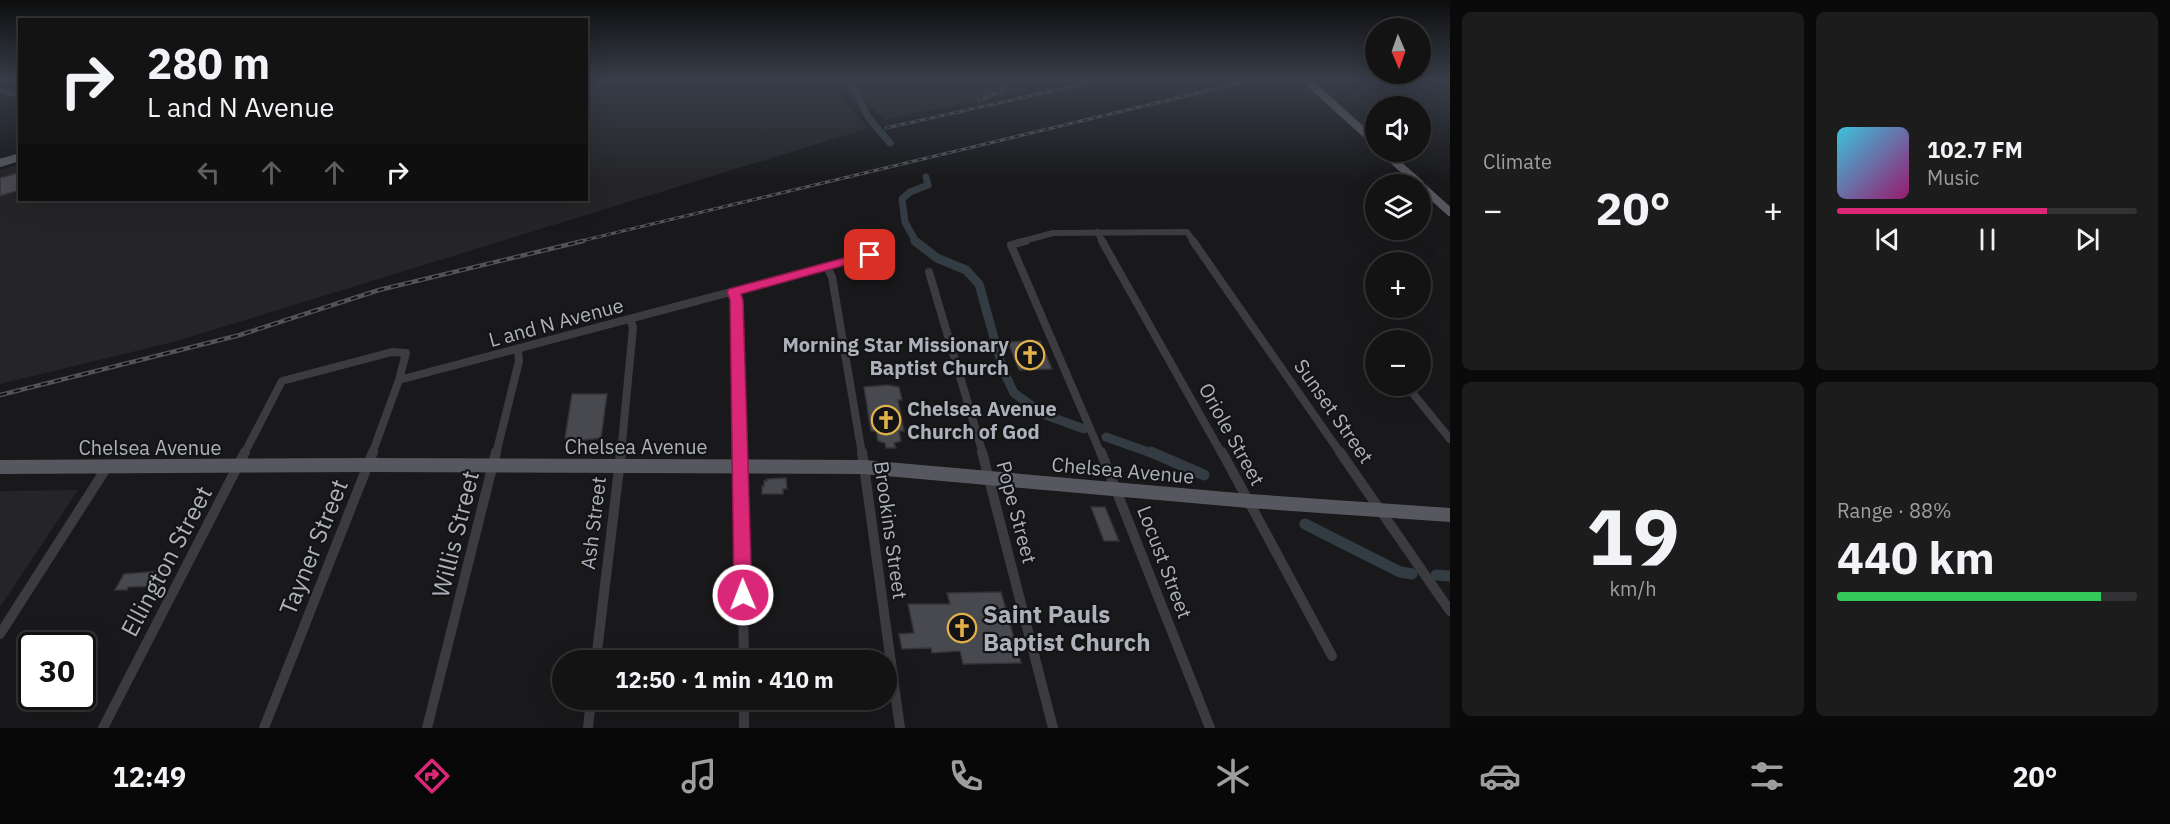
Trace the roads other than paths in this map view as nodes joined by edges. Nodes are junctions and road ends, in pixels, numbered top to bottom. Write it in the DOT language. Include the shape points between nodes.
graph roads {
  1 [pos="1342,113"];
  2 [pos="1365,134"];
  3 [pos="18,151"];
  4 [pos="0,156"];
  5 [pos="18,158"];
  6 [pos="1395,162"];
  7 [pos="0,163"];
  8 [pos="1408,174"];
  9 [pos="1431,195"];
  10 [pos="1450,212"];
  11 [pos="1097,232"];
  12 [pos="870,255"];
  13 [pos="827,267"];
  14 [pos="929,272"];
  15 [pos="734,292"];
  16 [pos="630,320"];
  17 [pos="518,350"];
  18 [pos="399,380"];
  19 [pos="1415,396"];
  20 [pos="1450,439"];
  21 [pos="368,465"];
  22 [pos="494,465"];
  23 [pos="620,465"];
  24 [pos="741,465"];
  25 [pos="240,466"];
  26 [pos="0,467"];
  27 [pos="107,467"];
  28 [pos="864,467"];
  29 [pos="990,478"];
  30 [pos="1117,490"];
  31 [pos="1249,501"];
  32 [pos="1381,511"];
  33 [pos="1450,515"];
  34 [pos="1450,611"];
  35 [pos="0,634"];
  36 [pos="597,650"];
  37 [pos="744,650"];
  38 [pos="1332,656"];
  39 [pos="590,710"];
  40 [pos="744,710"];
  41 [pos="103,728"];
  42 [pos="264,728"];
  43 [pos="427,728"];
  44 [pos="588,728"];
  45 [pos="744,728"];
  46 [pos="900,728"];
  47 [pos="1053,728"];
  48 [pos="1210,728"];
  1 -- 2 [label="main road"];
  3 -- 4 [label="main road"];
  5 -- 7 [label="main road"];
  6 -- 8 [label="main road"];
  9 -- 10 [label="main road"];
  11 -- 30 [label="street, Locust Street" via="1053,233 1011,244"];
  11 -- 31 [label="street, Oriole Street"];
  11 -- 32 [label="street, Sunset Street" via="1187,232"];
  12 -- 13 [label="street, L and N Avenue"];
  13 -- 15 [label="street, L and N Avenue"];
  13 -- 28 [label="street, Brookins Street" via="832,277"];
  14 -- 29 [label="street, Pope Street"];
  15 -- 16 [label="street, L and N Avenue"];
  15 -- 24 [label="street"];
  16 -- 17 [label="street, L and N Avenue"];
  16 -- 23 [label="street, Ash Street" via="633,327"];
  17 -- 18 [label="street, L and N Avenue"];
  17 -- 22 [label="street, Willis Street" via="519,361"];
  18 -- 21 [label="street, Tayner Street"];
  18 -- 25 [label="street, Ellington Street" via="406,353 392,352 282,381"];
  19 -- 20 [label="street"];
  21 -- 22 [label="main road, Chelsea Avenue"];
  21 -- 25 [label="main road, Chelsea Avenue"];
  21 -- 42 [label="street, Tayner Street"];
  22 -- 23 [label="main road, Chelsea Avenue"];
  22 -- 43 [label="street, Willis Street"];
  23 -- 24 [label="main road, Chelsea Avenue"];
  23 -- 36 [label="street, Ash Street"];
  24 -- 28 [label="main road, Chelsea Avenue"];
  24 -- 37 [label="street"];
  25 -- 27 [label="main road, Chelsea Avenue"];
  25 -- 41 [label="street, Ellington Street"];
  26 -- 27 [label="main road, Chelsea Avenue"];
  27 -- 35 [label="street"];
  28 -- 29 [label="main road, Chelsea Avenue"];
  28 -- 46 [label="street, Brookins Street"];
  29 -- 30 [label="main road, Chelsea Avenue"];
  29 -- 47 [label="street, Pope Street"];
  30 -- 31 [label="main road, Chelsea Avenue"];
  30 -- 48 [label="street, Locust Street"];
  31 -- 32 [label="main road, Chelsea Avenue"];
  31 -- 38 [label="street, Oriole Street"];
  32 -- 33 [label="main road, Chelsea Avenue"];
  32 -- 34 [label="street, Sunset Street"];
  39 -- 44 [label="street"];
  40 -- 45 [label="street"];
}
